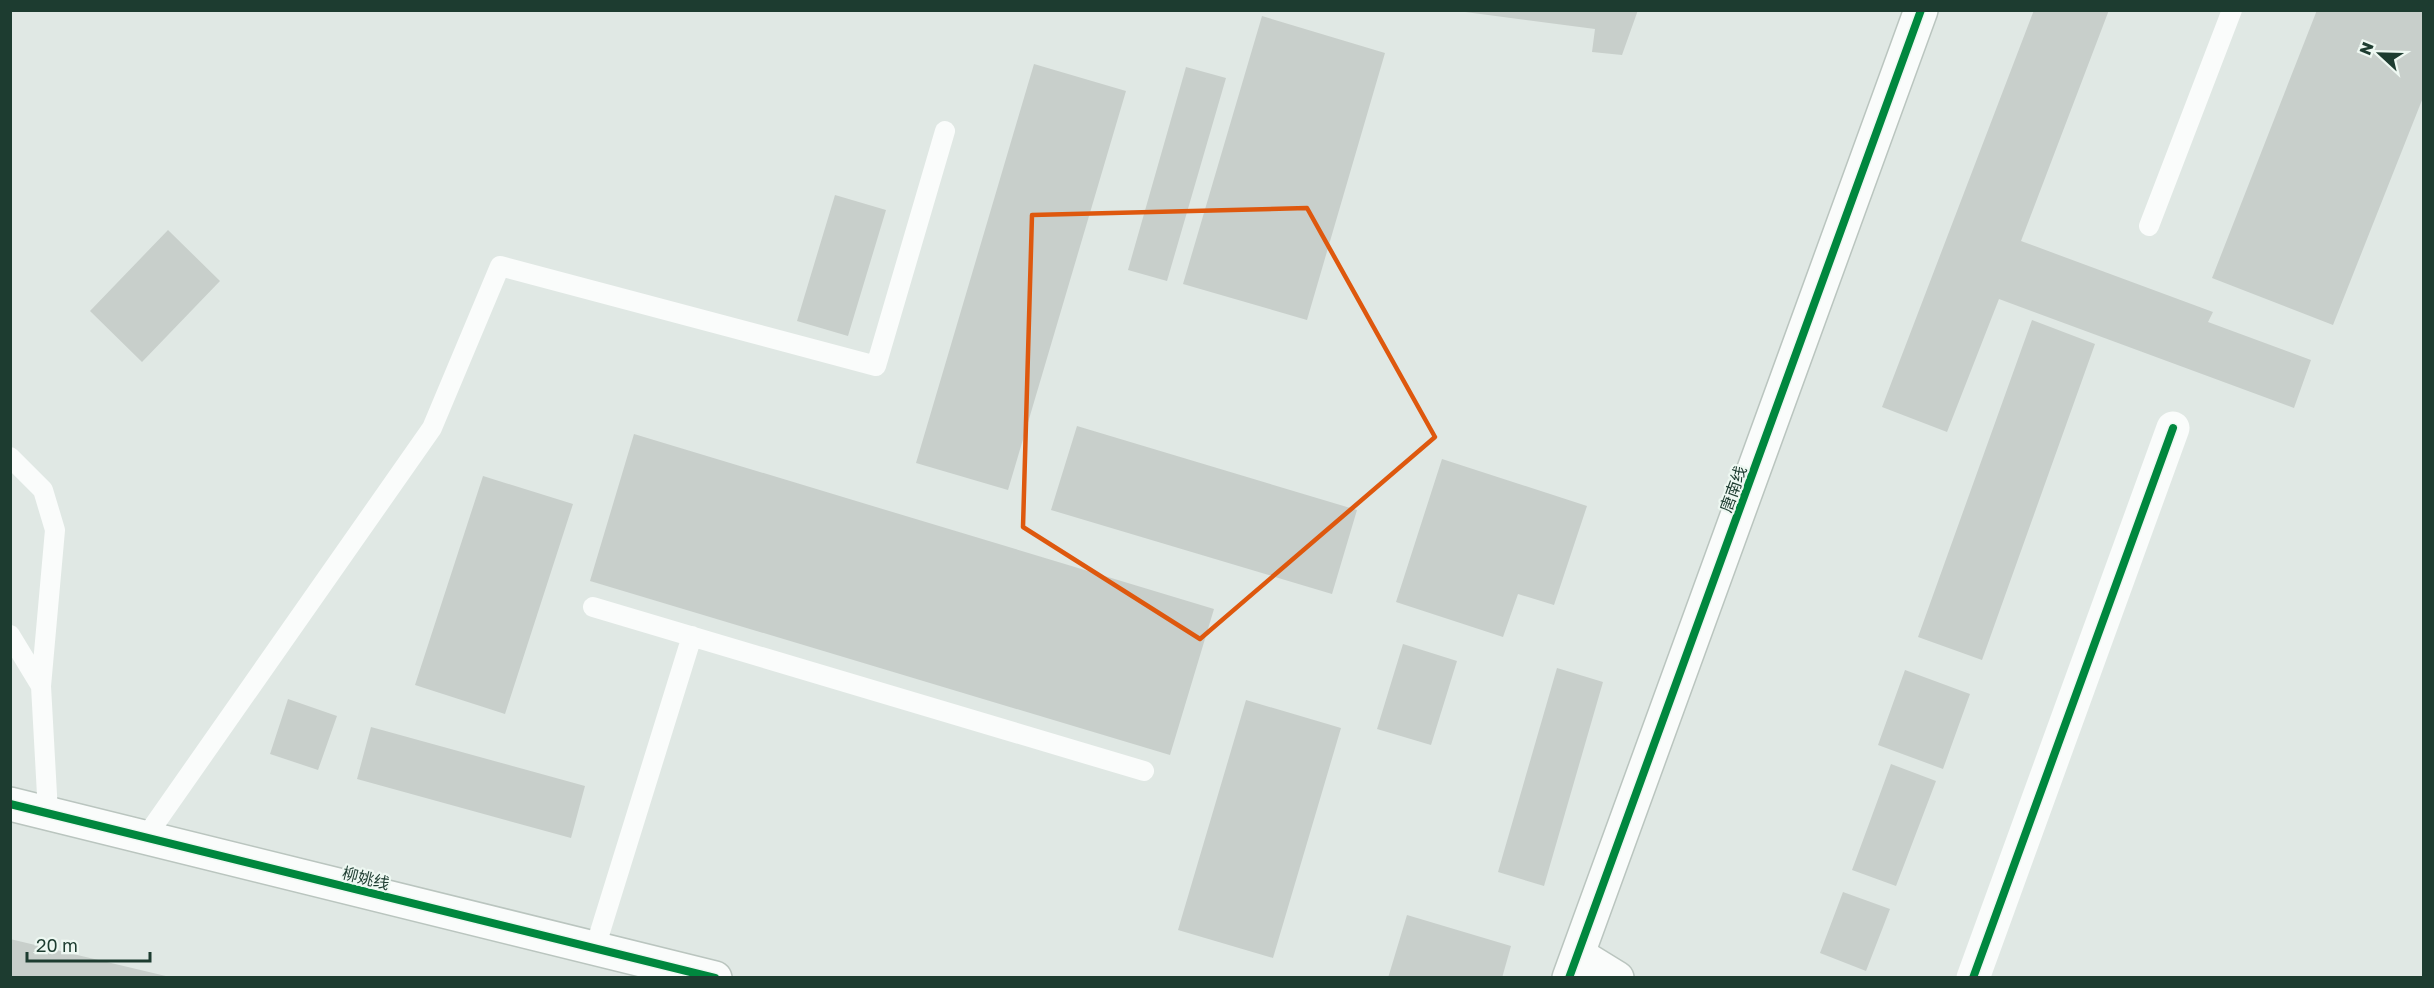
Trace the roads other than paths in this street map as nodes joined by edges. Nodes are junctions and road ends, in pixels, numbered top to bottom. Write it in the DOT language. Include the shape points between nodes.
graph roads {
  1 [pos="1921,10"];
  2 [pos="2232,10"];
  3 [pos="945,131"];
  4 [pos="2149,226"];
  5 [pos="2173,428"];
  6 [pos="10,457"];
  7 [pos="593,607"];
  8 [pos="10,635"];
  9 [pos="692,636"];
  10 [pos="41,686"];
  11 [pos="1144,771"];
  12 [pos="10,804"];
  13 [pos="48,813"];
  14 [pos="145,838"];
  15 [pos="595,948"];
  16 [pos="1574,966"];
  17 [pos="715,978"];
  18 [pos="1617,978"];
  19 [pos="1973,978"];
  1 -- 16 [label="street, 唐南线"];
  2 -- 4 [label="lane"];
  3 -- 14 [label="lane" via="876,366 500,267 432,428"];
  5 -- 19 [label="street"];
  6 -- 10 [label="lane" via="43,490 55,530"];
  7 -- 9 [label="lane"];
  8 -- 10 [label="lane"];
  9 -- 11 [label="lane"];
  9 -- 15 [label="lane"];
  10 -- 13 [label="lane"];
  12 -- 13 [label="street, 柳姚线"];
  13 -- 14 [label="street, 柳姚线"];
  14 -- 15 [label="street, 柳姚线"];
  15 -- 17 [label="street, 柳姚线"];
  16 -- 18 [label="street"];
}
